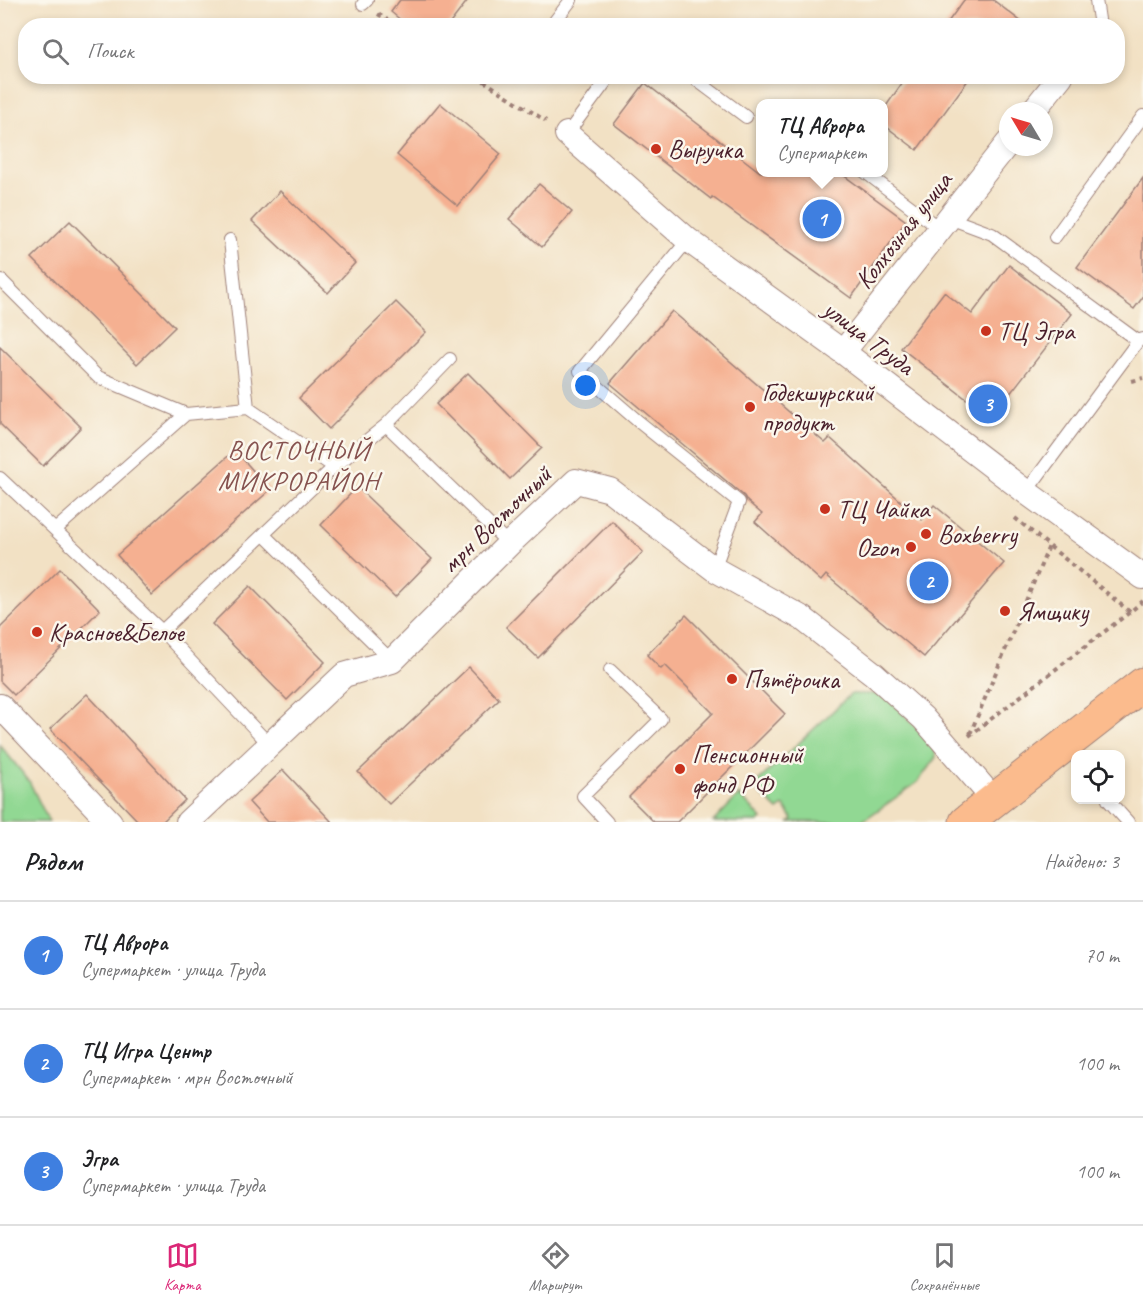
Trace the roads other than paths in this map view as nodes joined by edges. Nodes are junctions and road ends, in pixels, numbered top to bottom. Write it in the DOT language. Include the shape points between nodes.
graph roads {
  1 [pos="571,0"];
  2 [pos="1096,0"];
  3 [pos="557,18"];
  4 [pos="1099,18"];
  5 [pos="604,84"];
  6 [pos="702,84"];
  7 [pos="1055,84"];
  8 [pos="1040,102"];
  9 [pos="1143,116"];
  10 [pos="746,117"];
  11 [pos="567,134"];
  12 [pos="999,155"];
  13 [pos="874,177"];
  14 [pos="945,224"];
  15 [pos="1055,237"];
  16 [pos="230,240"];
  17 [pos="688,240"];
  18 [pos="2,281"];
  19 [pos="1140,340"];
  20 [pos="843,352"];
  21 [pos="450,359"];
  22 [pos="248,408"];
  23 [pos="186,414"];
  24 [pos="386,424"];
  25 [pos="334,467"];
  26 [pos="0,478"];
  27 [pos="1026,492"];
  28 [pos="55,530"];
  29 [pos="264,535"];
  30 [pos="509,544"];
  31 [pos="714,569"];
  32 [pos="1143,577"];
  33 [pos="162,631"];
  34 [pos="392,661"];
  35 [pos="610,670"];
  36 [pos="1143,684"];
  37 [pos="0,706"];
  38 [pos="269,744"];
  39 [pos="995,801"];
  40 [pos="1112,804"];
  41 [pos="110,822"];
  42 [pos="188,822"];
  43 [pos="607,822"];
  44 [pos="966,822"];
  45 [pos="1128,822"];
  1 -- 3 [label="lane"];
  2 -- 4 [label="lane"];
  5 -- 11 [label="lane"];
  6 -- 10 [label="lane"];
  7 -- 8 [label="street"];
  9 -- 15 [label="lane"];
  11 -- 17 [label="street, улица Труда"];
  12 -- 14 [label="street, Колхозная улица"];
  13 -- 14 [label="lane"];
  14 -- 19 [label="lane" via="992,234"];
  14 -- 20 [label="street, Колхозная улица"];
  16 -- 22 [label="lane"];
  17 -- 20 [label="street, улица Труда"];
  17 -- 31 [label="lane" via="580,371 739,502"];
  18 -- 23 [label="lane" via="98,376"];
  19 -- 27 [label="lane"];
  20 -- 27 [label="street, улица Труда"];
  21 -- 24 [label="lane"];
  22 -- 23 [label="lane"];
  22 -- 25 [label="lane"];
  23 -- 28 [label="lane"];
  24 -- 25 [label="lane"];
  24 -- 30 [label="lane"];
  25 -- 29 [label="lane"];
  26 -- 28 [label="lane"];
  27 -- 32 [label="street, улица Труда"];
  28 -- 33 [label="lane"];
  29 -- 33 [label="lane"];
  29 -- 34 [label="lane"];
  30 -- 31 [label="street, мрн Восточный" via="576,481 610,490"];
  30 -- 34 [label="street, мрн Восточный"];
  31 -- 39 [label="street, мрн Восточный" via="811,625 891,689 923,718"];
  33 -- 38 [label="lane"];
  34 -- 38 [label="street, мрн Восточный" via="344,675"];
  35 -- 43 [label="lane" via="661,719 583,796"];
  36 -- 39 [label="main road" via="1066,751"];
  37 -- 41 [label="street"];
  38 -- 42 [label="street, мрн Восточный"];
  39 -- 44 [label="main road"];
  40 -- 45 [label="lane"];
}
